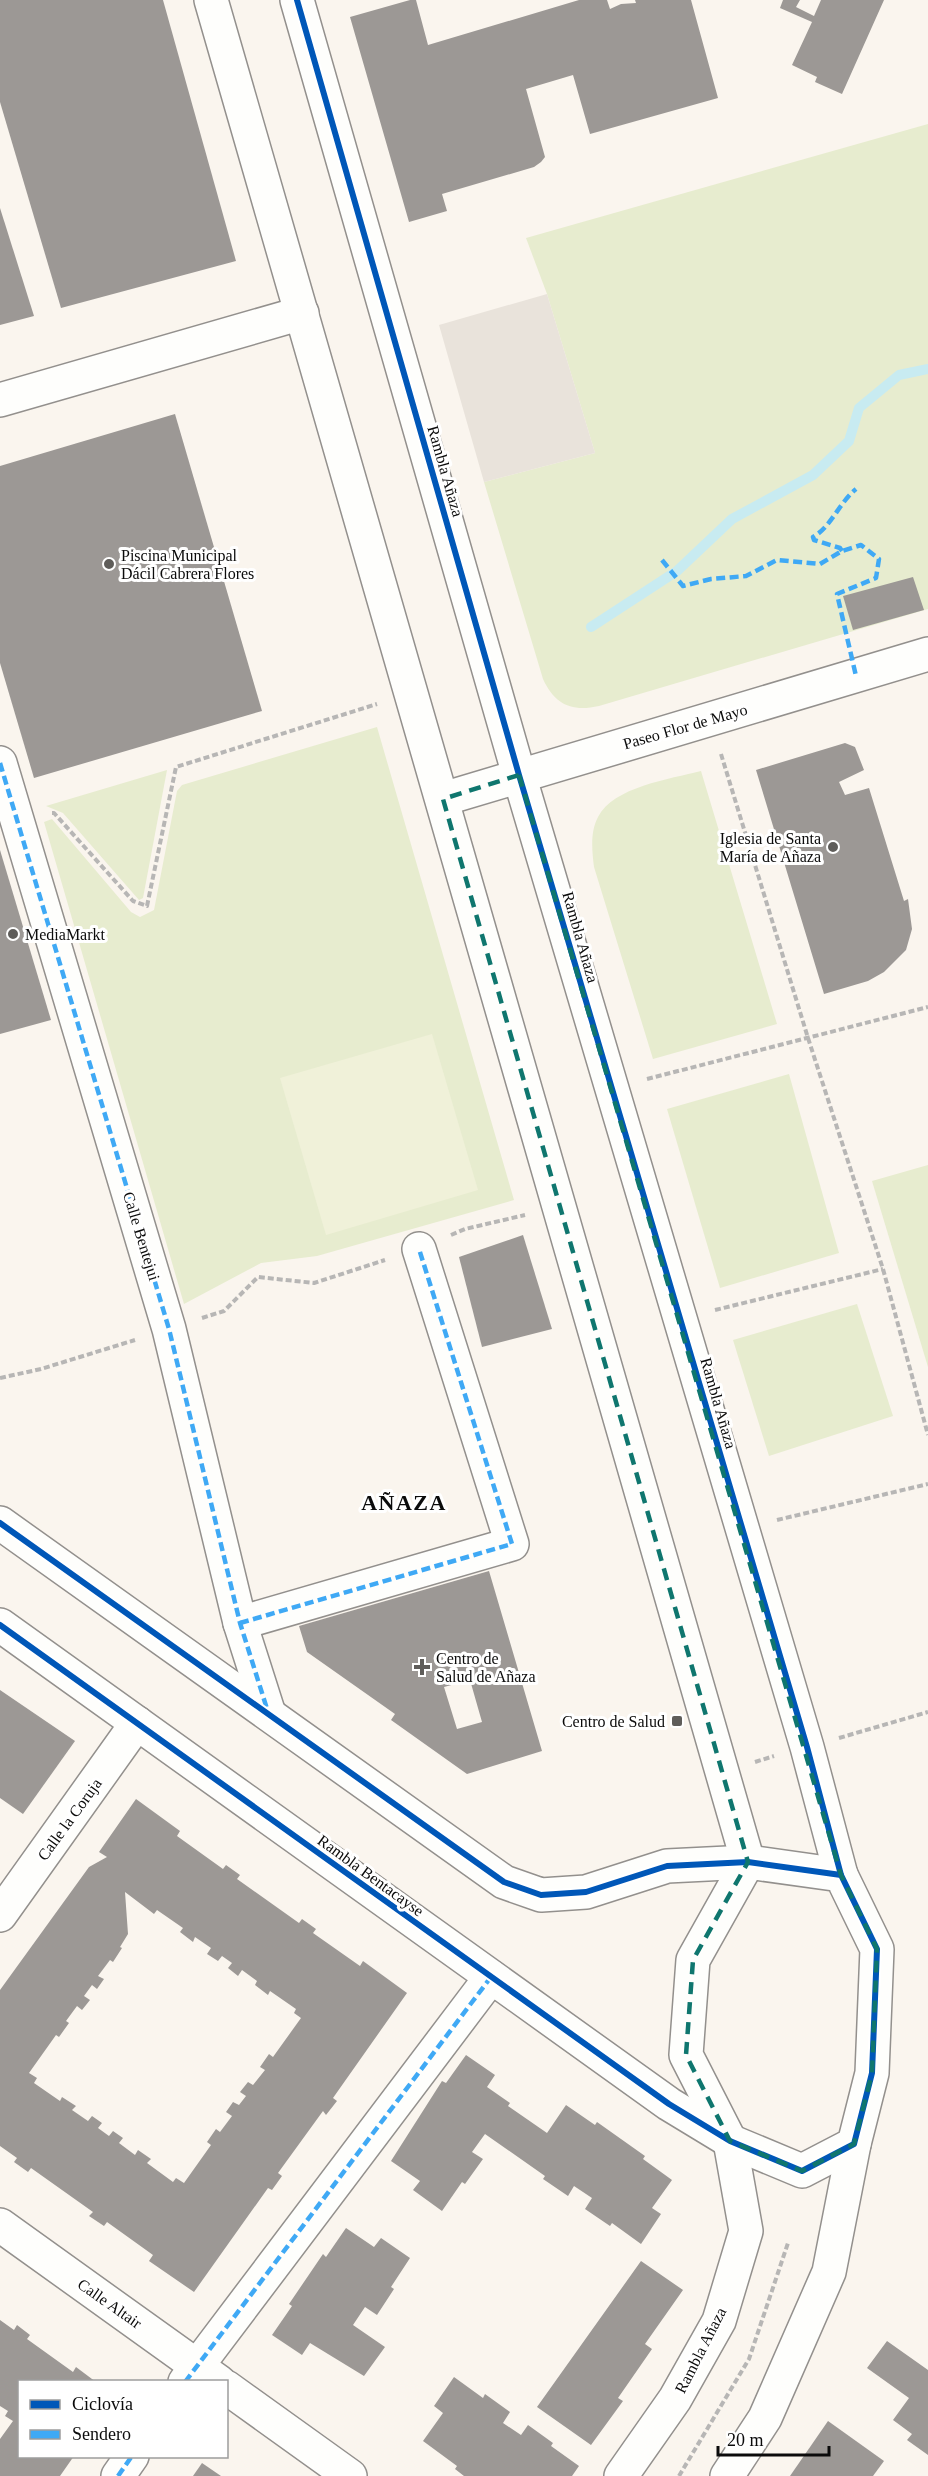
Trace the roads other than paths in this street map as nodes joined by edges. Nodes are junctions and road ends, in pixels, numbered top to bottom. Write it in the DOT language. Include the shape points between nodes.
graph roads {
  1 [pos="211,0"];
  2 [pos="297,2"];
  3 [pos="302,313"];
  4 [pos="0,400"];
  5 [pos="926,664"];
  6 [pos="0,763"];
  7 [pos="519,775"];
  8 [pos="443,799"];
  9 [pos="419,1249"];
  10 [pos="0,1523"];
  11 [pos="240,1623"];
  12 [pos="0,1625"];
  13 [pos="269,1714"];
  14 [pos="137,1723"];
  15 [pos="748,1862"];
  16 [pos="841,1875"];
  17 [pos="0,1915"];
  18 [pos="491,1977"];
  19 [pos="730,2140"];
  20 [pos="854,2144"];
  21 [pos="0,2225"];
  22 [pos="201,2376"];
  23 [pos="228,2388"];
  24 [pos="131,2458"];
  25 [pos="118,2476"];
  26 [pos="351,2476"];
  27 [pos="621,2476"];
  28 [pos="727,2476"];
  1 -- 3 [label="street"];
  2 -- 7 [label="street, Rambla Añaza"];
  3 -- 4 [label="street"];
  3 -- 8 [label="street"];
  5 -- 7 [label="street, Paseo Flor de Mayo" via="711,719"];
  6 -- 11 [label="street, Calle Bentejui" via="169,1329"];
  7 -- 8 [label="street, Paseo Flor de Mayo"];
  7 -- 16 [label="street, Rambla Añaza" via="807,1747"];
  8 -- 15 [label="street"];
  9 -- 11 [label="street" via="512,1544"];
  10 -- 13 [label="street"];
  11 -- 13 [label="street, Calle Bentejui"];
  12 -- 14 [label="street, Rambla Bentacayse"];
  13 -- 15 [label="street" via="504,1882 541,1895 586,1893 667,1866"];
  14 -- 17 [label="street, Calle la Coruja"];
  14 -- 18 [label="street, Rambla Bentacayse"];
  15 -- 16 [label="street"];
  15 -- 19 [label="street, Rambla Añaza" via="693,1960 686,2055"];
  16 -- 20 [label="street, Rambla Añaza" via="877,1949 872,2073"];
  18 -- 19 [label="street, Rambla Bentacayse" via="669,2104"];
  18 -- 22 [label="street"];
  19 -- 20 [label="street, Rambla Bentacayse" via="802,2171"];
  19 -- 27 [label="street, Rambla Añaza" via="746,2231 719,2321 675,2399"];
  20 -- 28 [label="street" via="829,2272 765,2418"];
  21 -- 22 [label="street, Calle Altair"];
  23 -- 26 [label="street"];
  24 -- 25 [label="street"];
}
